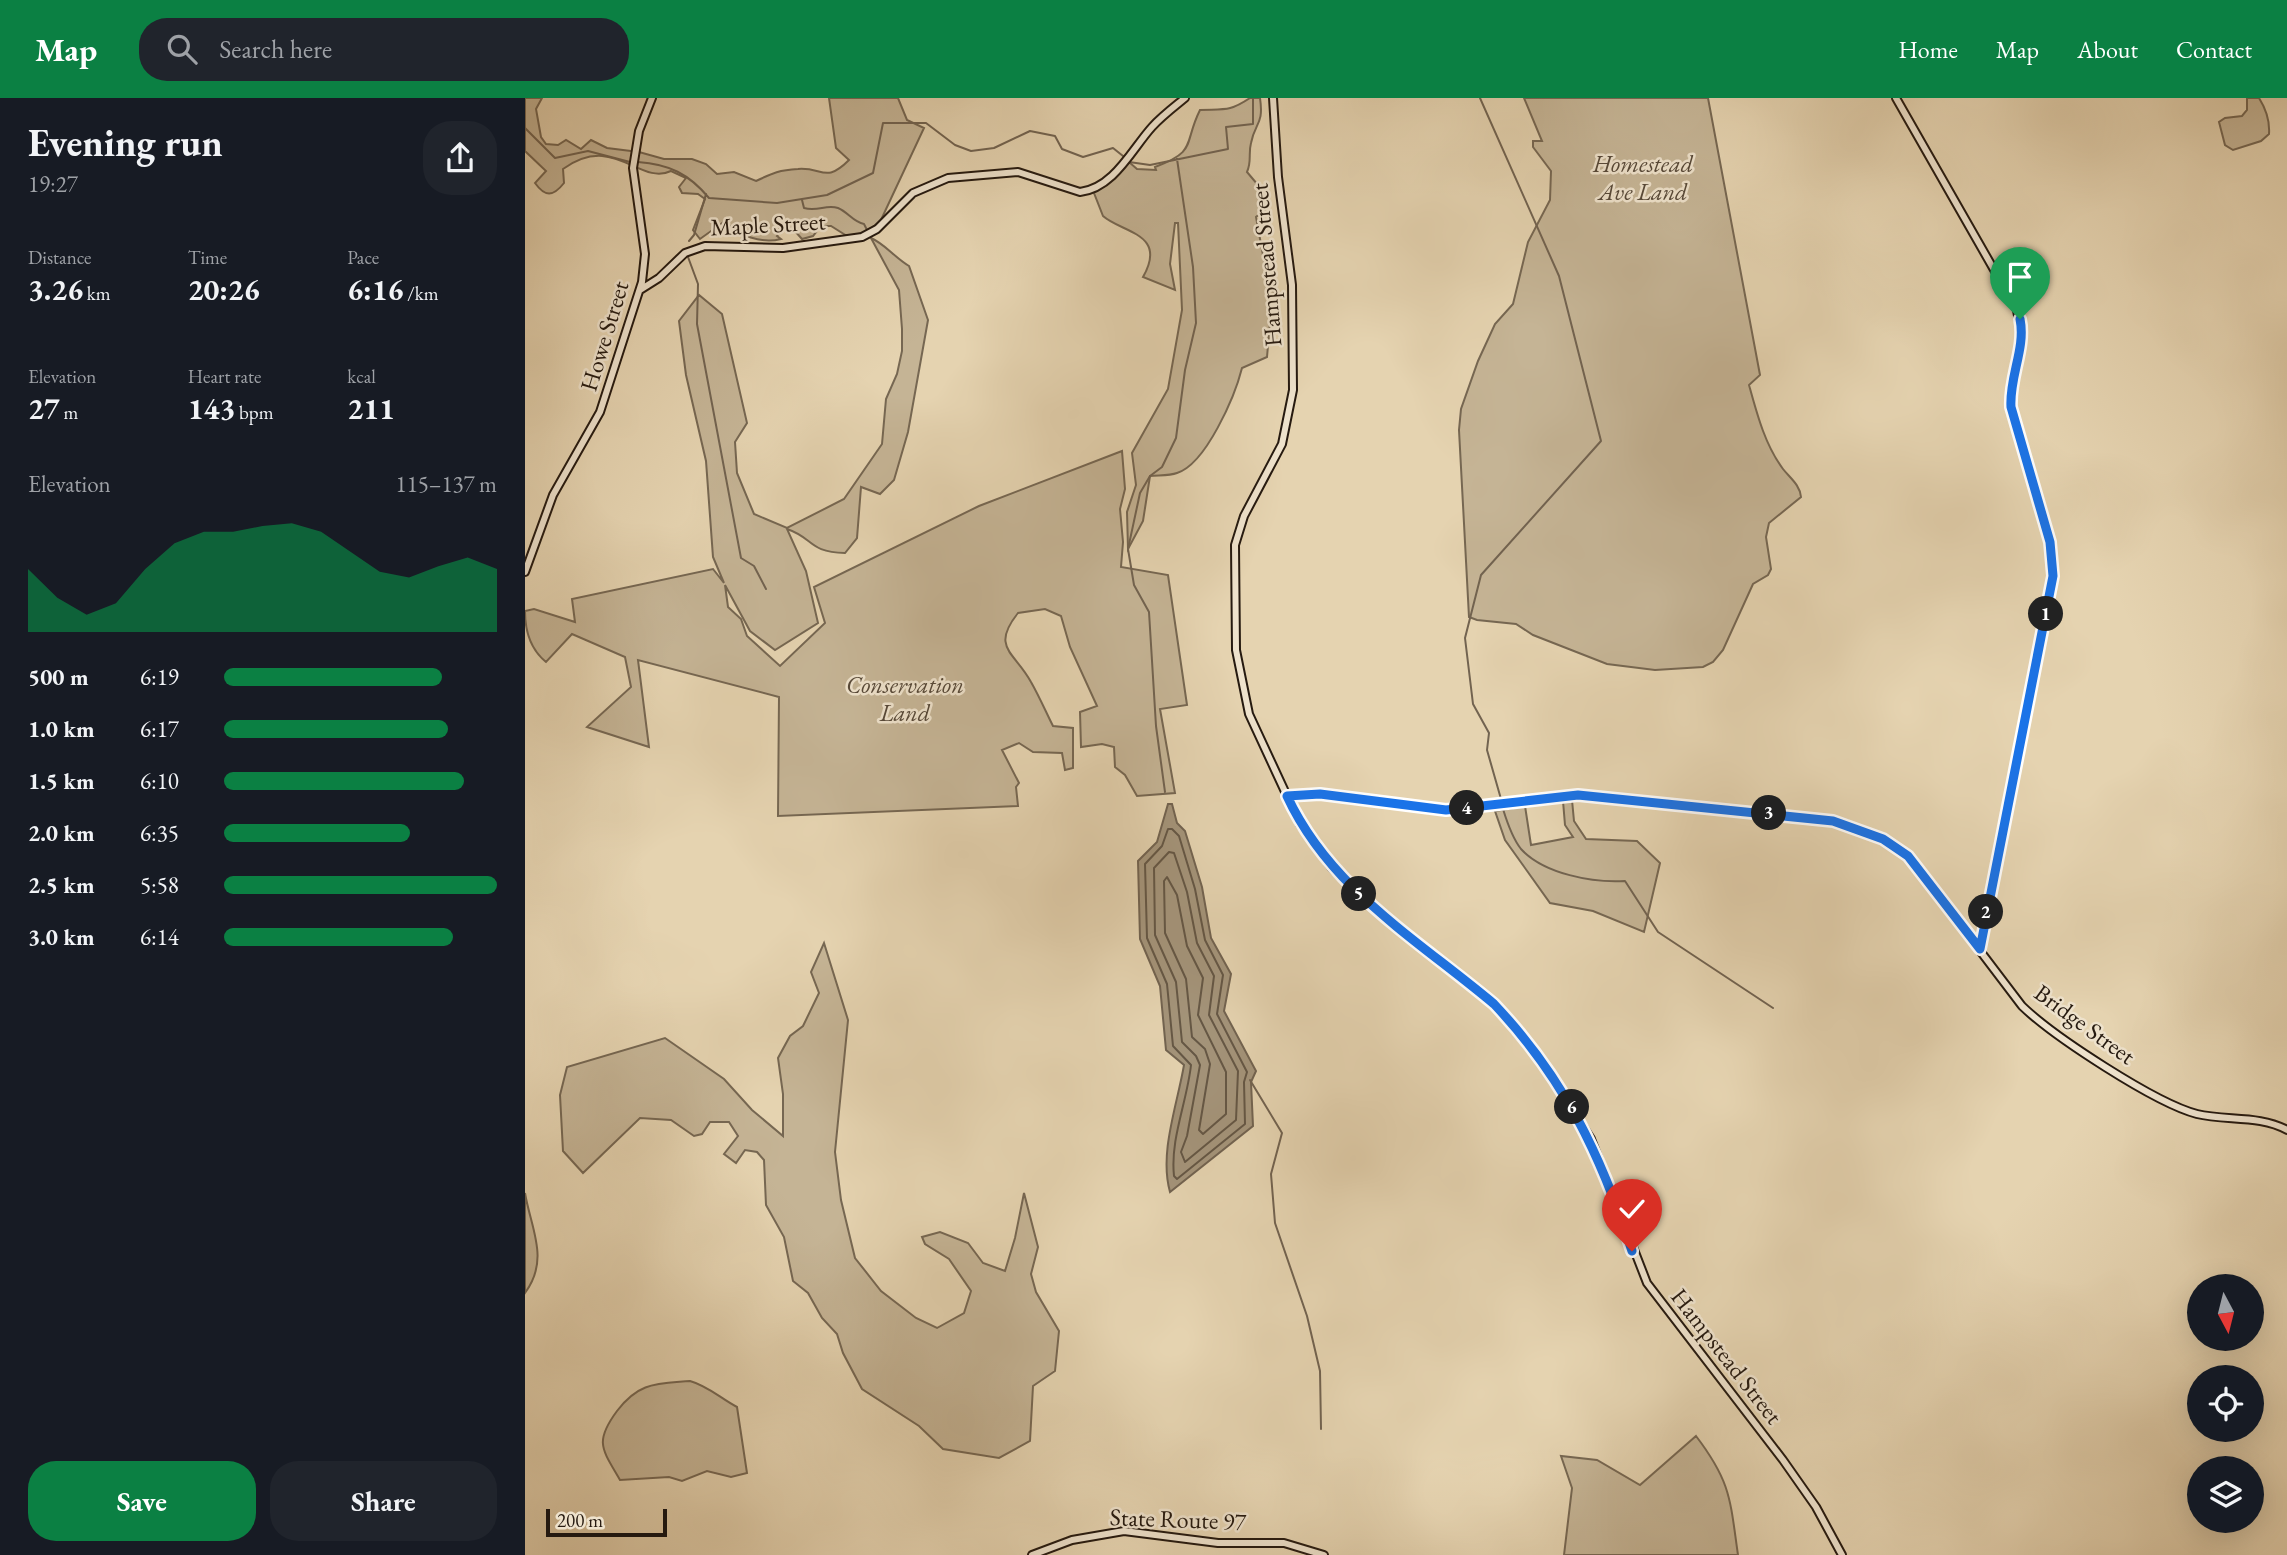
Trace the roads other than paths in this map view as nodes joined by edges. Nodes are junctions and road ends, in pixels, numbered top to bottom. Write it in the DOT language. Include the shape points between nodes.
graph roads {
  1 [pos="652,98"];
  2 [pos="1185,98"];
  3 [pos="1273,98"];
  4 [pos="1896,98"];
  5 [pos="640,290"];
  6 [pos="525,572"];
  7 [pos="1287,796"];
  8 [pos="1980,949"];
  9 [pos="2287,1130"];
  10 [pos="1032,1555"];
  11 [pos="1324,1555"];
  12 [pos="1842,1555"];
  1 -- 5 [label="street, Howe Street" via="640,125 633,169 645,254"];
  2 -- 5 [label="street, Maple Street" via="1152,126 1120,167 1088,191 1018,172 948,178 913,193 882,225 862,237 783,248 695,248"];
  3 -- 7 [label="street, Hampstead Street" via="1292,285 1293,390 1275,461 1238,532 1234,622 1244,699"];
  4 -- 8 [label="street" via="2020,319 2022,338 2011,407 2052,552 2051,585"];
  5 -- 6 [label="street, Howe Street" via="600,412 553,495"];
  7 -- 8 [label="street, Bridge Street" via="1320,794 1446,810 1578,795 1845,824 1891,843 1908,856"];
  7 -- 12 [label="street, Hampstead Street" via="1302,828 1332,868 1373,908 1494,1004 1543,1064 1591,1139 1647,1283 1783,1460"];
  8 -- 9 [label="street, Bridge Street" via="2032,1015 2134,1082 2196,1113 2266,1122"];
  10 -- 11 [label="street, State Route 97" via="1124,1531 1218,1543 1284,1543"];
}
